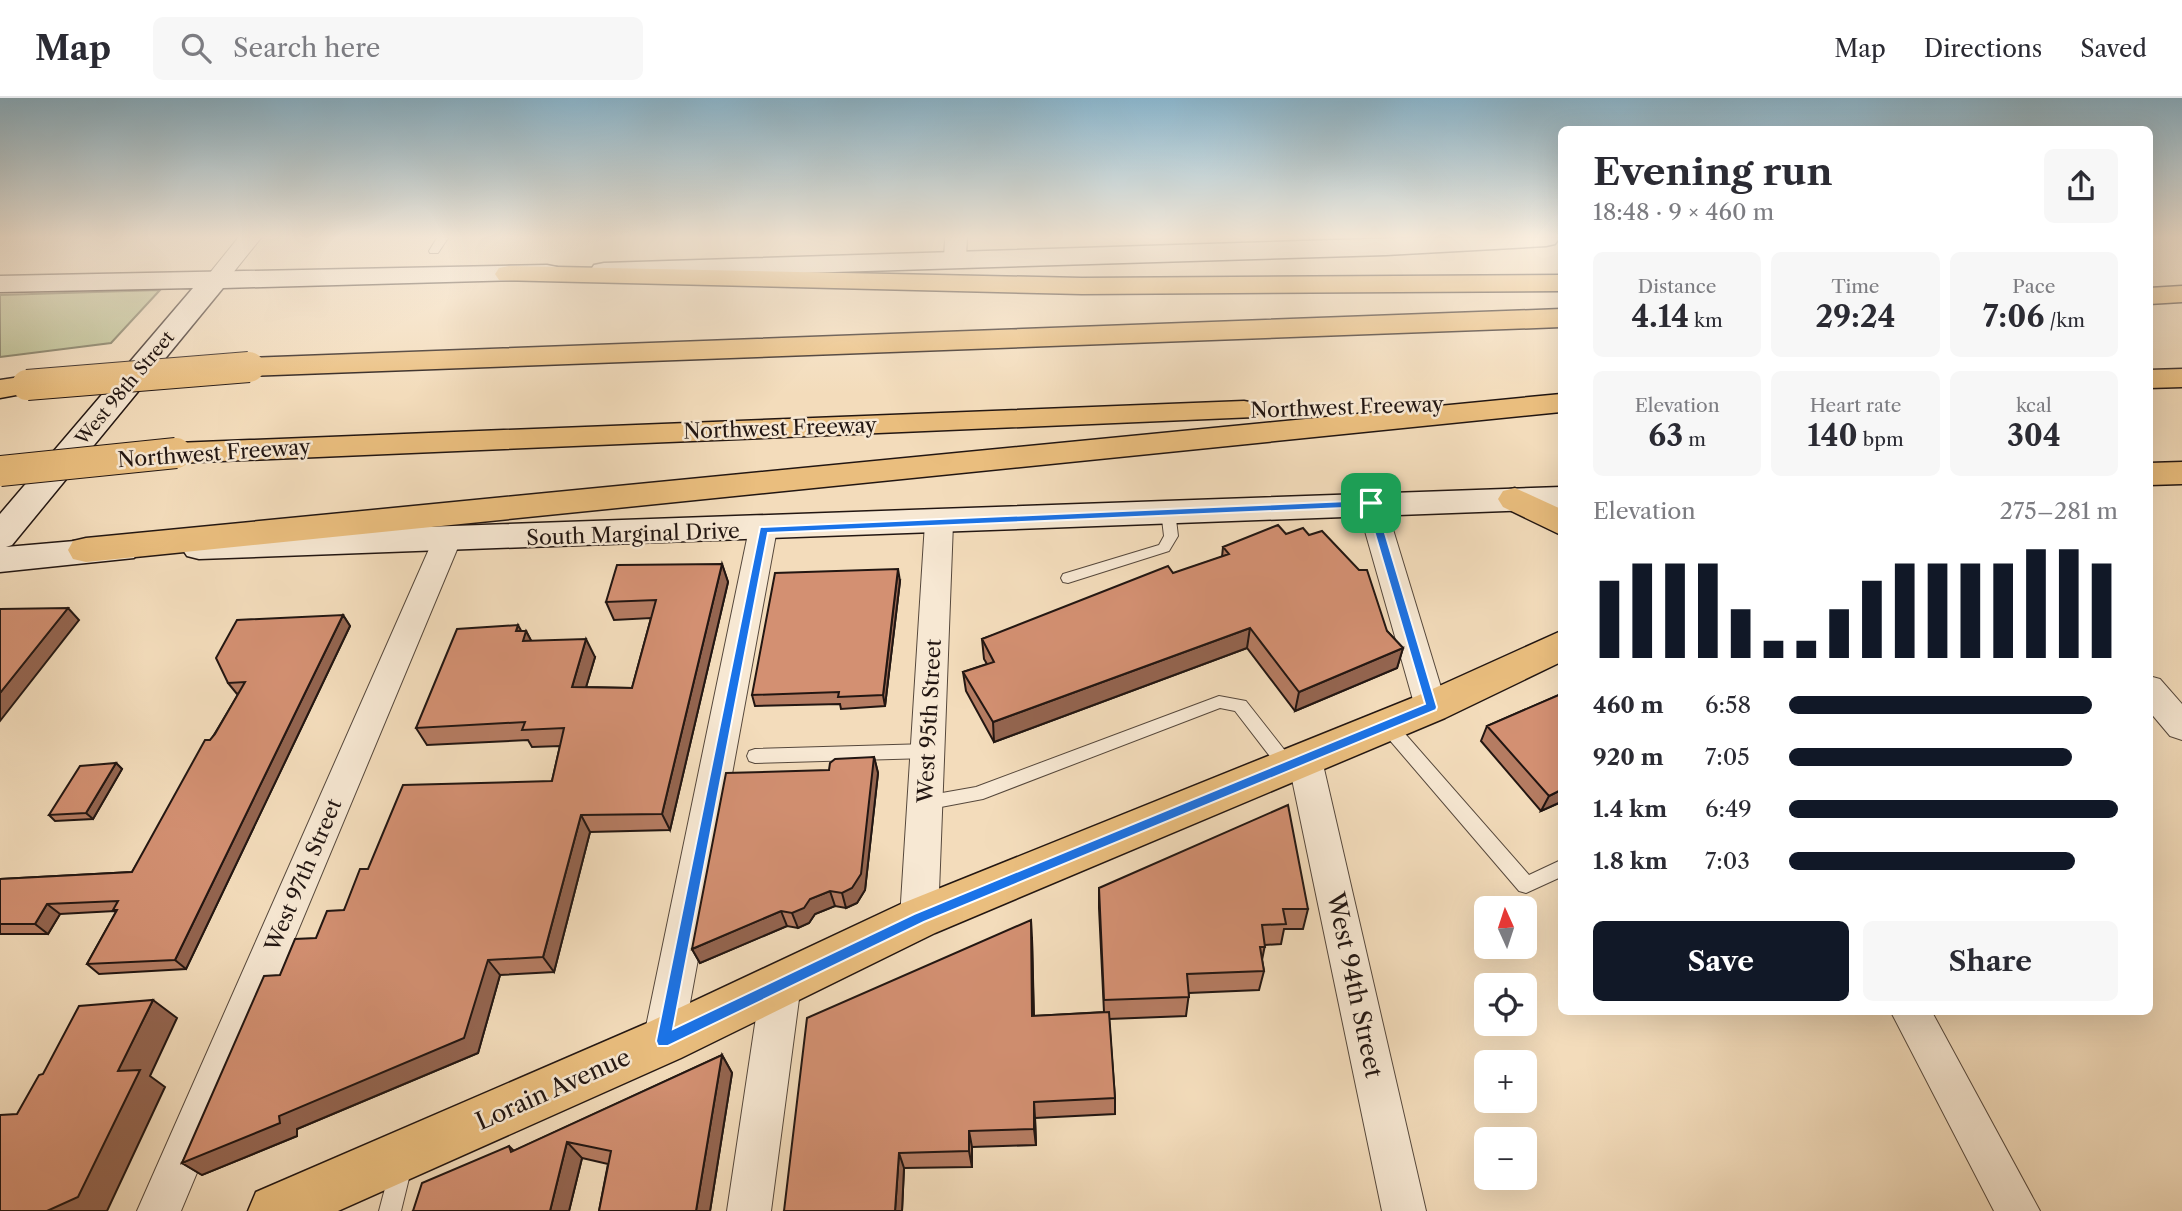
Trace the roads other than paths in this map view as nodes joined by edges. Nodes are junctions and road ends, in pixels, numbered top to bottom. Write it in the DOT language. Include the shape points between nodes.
graph roads {
  1 [pos="207,290"];
  2 [pos="2153,294"];
  3 [pos="2182,294"];
  4 [pos="1558,318"];
  5 [pos="2182,378"];
  6 [pos="2153,379"];
  7 [pos="13,387"];
  8 [pos="1558,401"];
  9 [pos="1558,401"];
  10 [pos="0,471"];
  11 [pos="2182,473"];
  12 [pos="2153,474"];
  13 [pos="1558,498"];
  14 [pos="1515,499"];
  15 [pos="1371,503"];
  16 [pos="1168,511"];
  17 [pos="1558,521"];
  18 [pos="939,523"];
  19 [pos="763,529"];
  20 [pos="0,537"];
  21 [pos="447,540"];
  22 [pos="86,550"];
  23 [pos="0,560"];
  24 [pos="1068,578"];
  25 [pos="1558,646"];
  26 [pos="2153,693"];
  27 [pos="1431,707"];
  28 [pos="1387,725"];
  29 [pos="2182,727"];
  30 [pos="928,751"];
  31 [pos="755,756"];
  32 [pos="1297,764"];
  33 [pos="925,803"];
  34 [pos="1558,869"];
  35 [pos="919,918"];
  36 [pos="781,985"];
  37 [pos="1913,1015"];
  38 [pos="663,1041"];
  39 [pos="404,1154"];
  40 [pos="159,1211"];
  41 [pos="275,1211"];
  42 [pos="390,1211"];
  43 [pos="749,1211"];
  44 [pos="1404,1211"];
  45 [pos="2018,1211"];
  1 -- 20 [label="street, West 98th Street"];
  2 -- 3 [label="main road"];
  4 -- 7 [label="main road, bridge" via="249,366"];
  5 -- 6 [label="main road"];
  8 -- 10 [label="main road, Northwest Freeway, bridge" via="176,453"];
  9 -- 22 [label="main road"];
  11 -- 12 [label="main road"];
  13 -- 14 [label="street, South Marginal Drive"];
  14 -- 15 [label="street, South Marginal Drive"];
  14 -- 17 [label="main road"];
  15 -- 16 [label="street, South Marginal Drive"];
  15 -- 27 [label="street"];
  16 -- 18 [label="street, South Marginal Drive"];
  16 -- 24 [label="lane" via="1171,536 1164,548"];
  18 -- 19 [label="street, South Marginal Drive"];
  18 -- 30 [label="street, West 95th Street"];
  19 -- 21 [label="street, South Marginal Drive"];
  19 -- 38 [label="street"];
  21 -- 22 [label="street, South Marginal Drive"];
  21 -- 40 [label="street, West 97th Street"];
  22 -- 23 [label="street, South Marginal Drive"];
  25 -- 27 [label="main road, Lorain Avenue"];
  26 -- 29 [label="street"];
  27 -- 28 [label="main road, Lorain Avenue"];
  28 -- 32 [label="main road, Lorain Avenue"];
  28 -- 34 [label="lane" via="1526,885"];
  30 -- 31 [label="lane"];
  30 -- 33 [label="street, West 95th Street"];
  32 -- 33 [label="lane" via="1240,705 1219,702 977,794"];
  32 -- 35 [label="main road, Lorain Avenue"];
  32 -- 44 [label="street, West 94th Street"];
  33 -- 35 [label="street, West 95th Street"];
  35 -- 36 [label="main road, Lorain Avenue"];
  36 -- 38 [label="main road, Lorain Avenue"];
  36 -- 43 [label="street"];
  37 -- 45 [label="street"];
  38 -- 39 [label="main road, Lorain Avenue"];
  39 -- 41 [label="main road, Lorain Avenue"];
  39 -- 42 [label="lane"];
}
